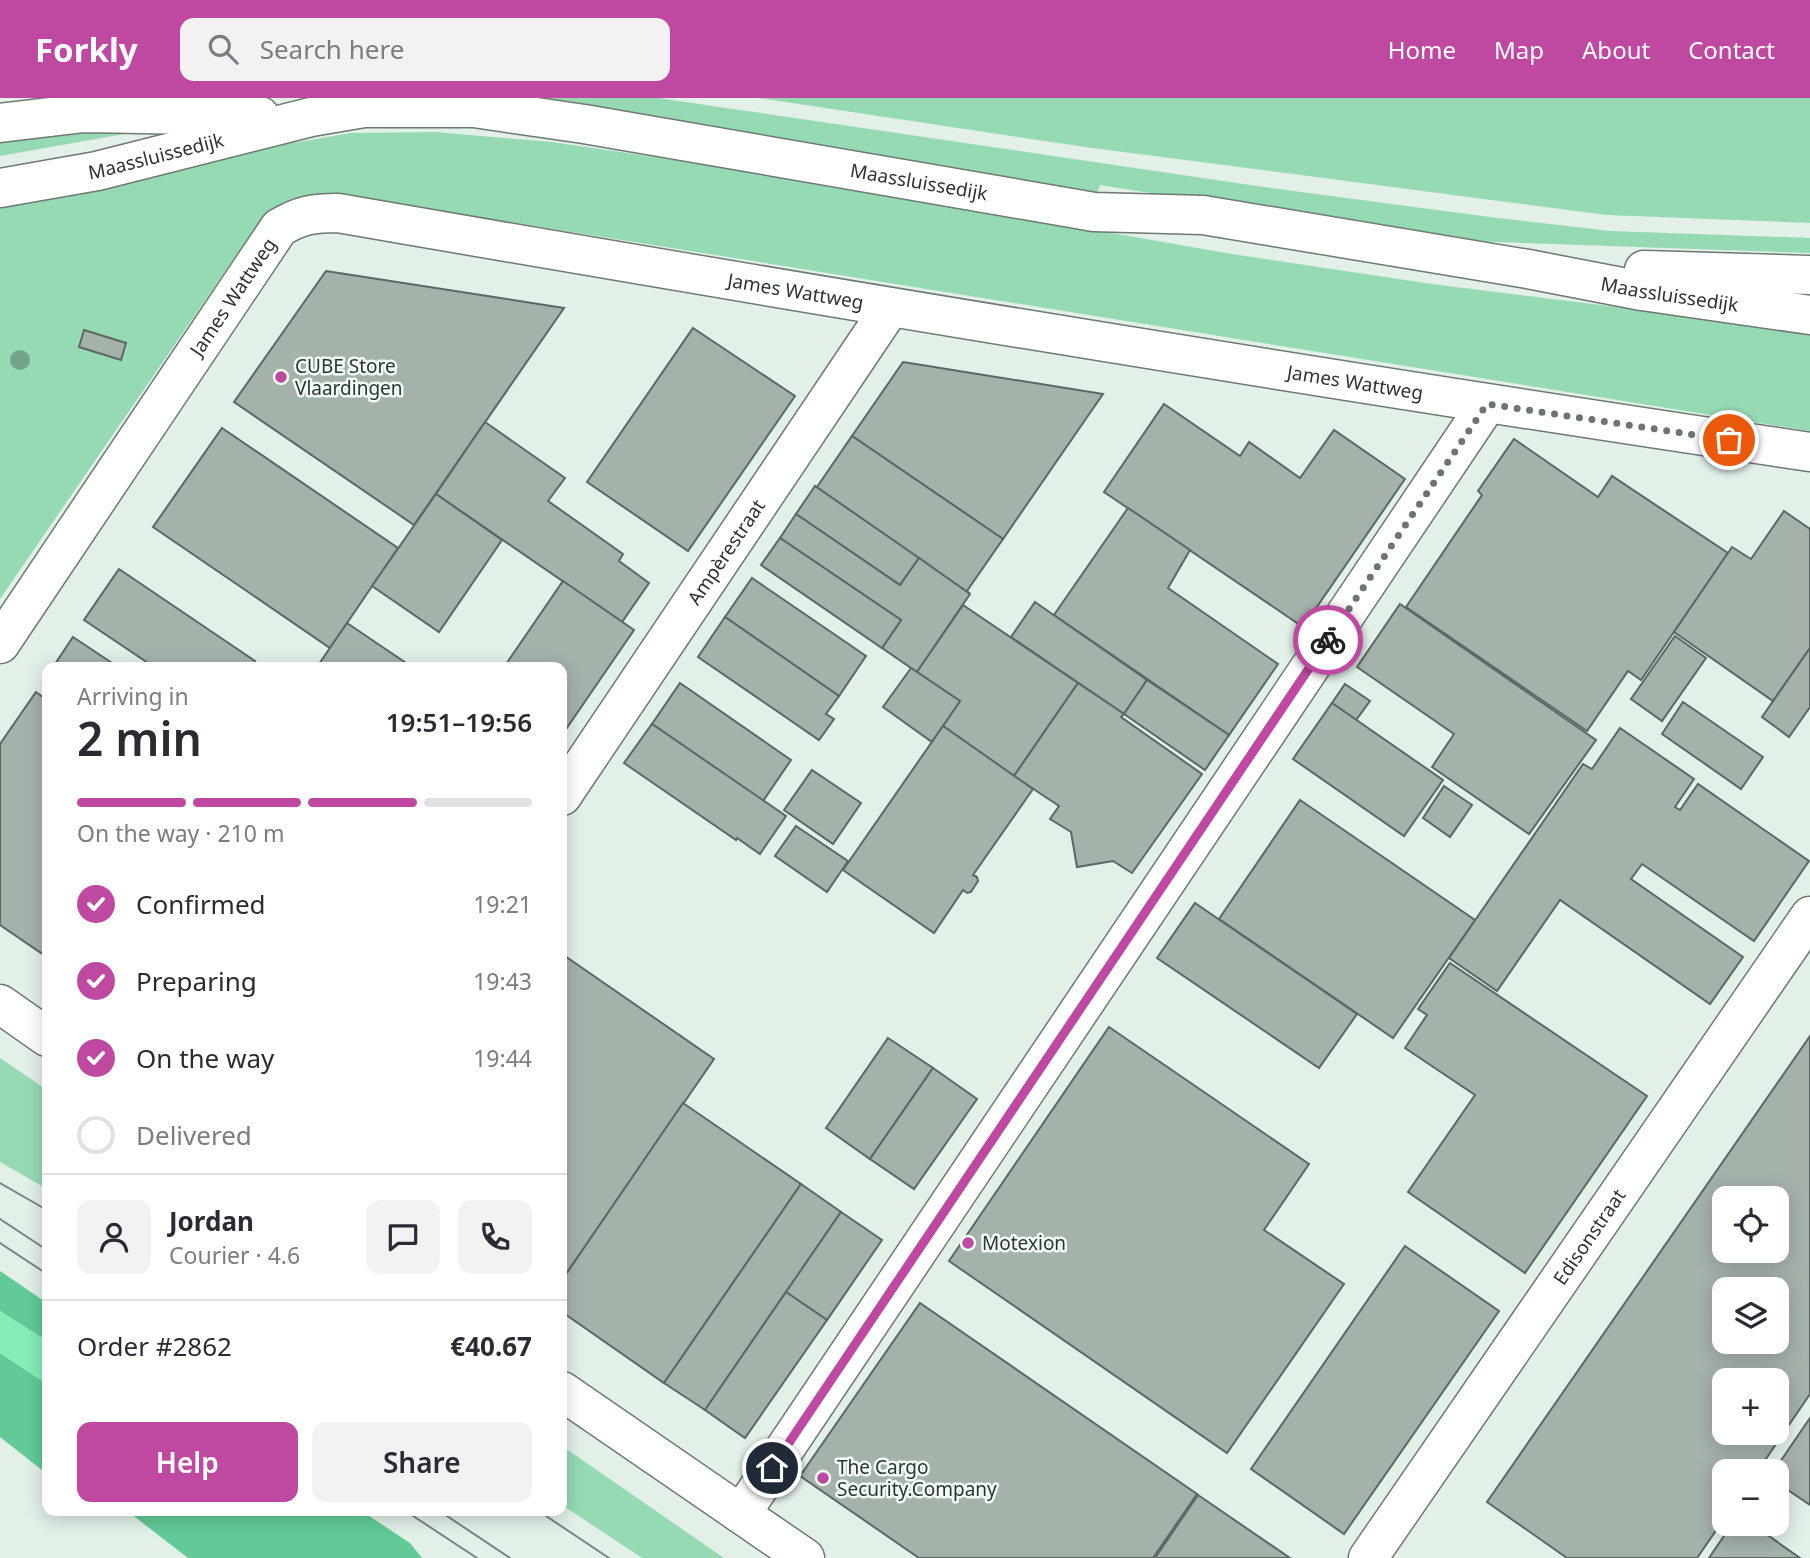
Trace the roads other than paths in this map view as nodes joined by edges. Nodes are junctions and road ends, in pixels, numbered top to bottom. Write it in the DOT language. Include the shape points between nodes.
graph roads {
  1 [pos="311,117"];
  2 [pos="0,122"];
  3 [pos="0,188"];
  4 [pos="1528,270"];
  5 [pos="1810,275"];
  6 [pos="890,308"];
  7 [pos="1810,315"];
  8 [pos="1487,404"];
  9 [pos="1810,452"];
  10 [pos="0,644"];
  11 [pos="567,789"];
  12 [pos="1810,916"];
  13 [pos="0,1004"];
  14 [pos="42,1033"];
  15 [pos="567,1394"];
  16 [pos="741,1514"];
  17 [pos="805,1558"];
  18 [pos="1368,1558"];
  1 -- 2 [label="street, Maassluissedijk" via="84,113"];
  1 -- 3 [label="street, Maassluissedijk" via="97,171"];
  1 -- 4 [label="street, Maassluissedijk" via="364,108 474,108 1094,212 1203,215"];
  4 -- 5 [label="street, Maassluissedijk"];
  4 -- 7 [label="street, Maassluissedijk"];
  6 -- 8 [label="street, James Wattweg"];
  6 -- 10 [label="street, James Wattweg" via="338,213 293,219 279,228"];
  6 -- 11 [label="street, Ampèrestraat"];
  8 -- 9 [label="street, James Wattweg"];
  8 -- 16 [label="street"];
  12 -- 18 [label="street, Edisonstraat"];
  13 -- 14 [label="street"];
  15 -- 16 [label="street"];
  16 -- 17 [label="street"];
}
